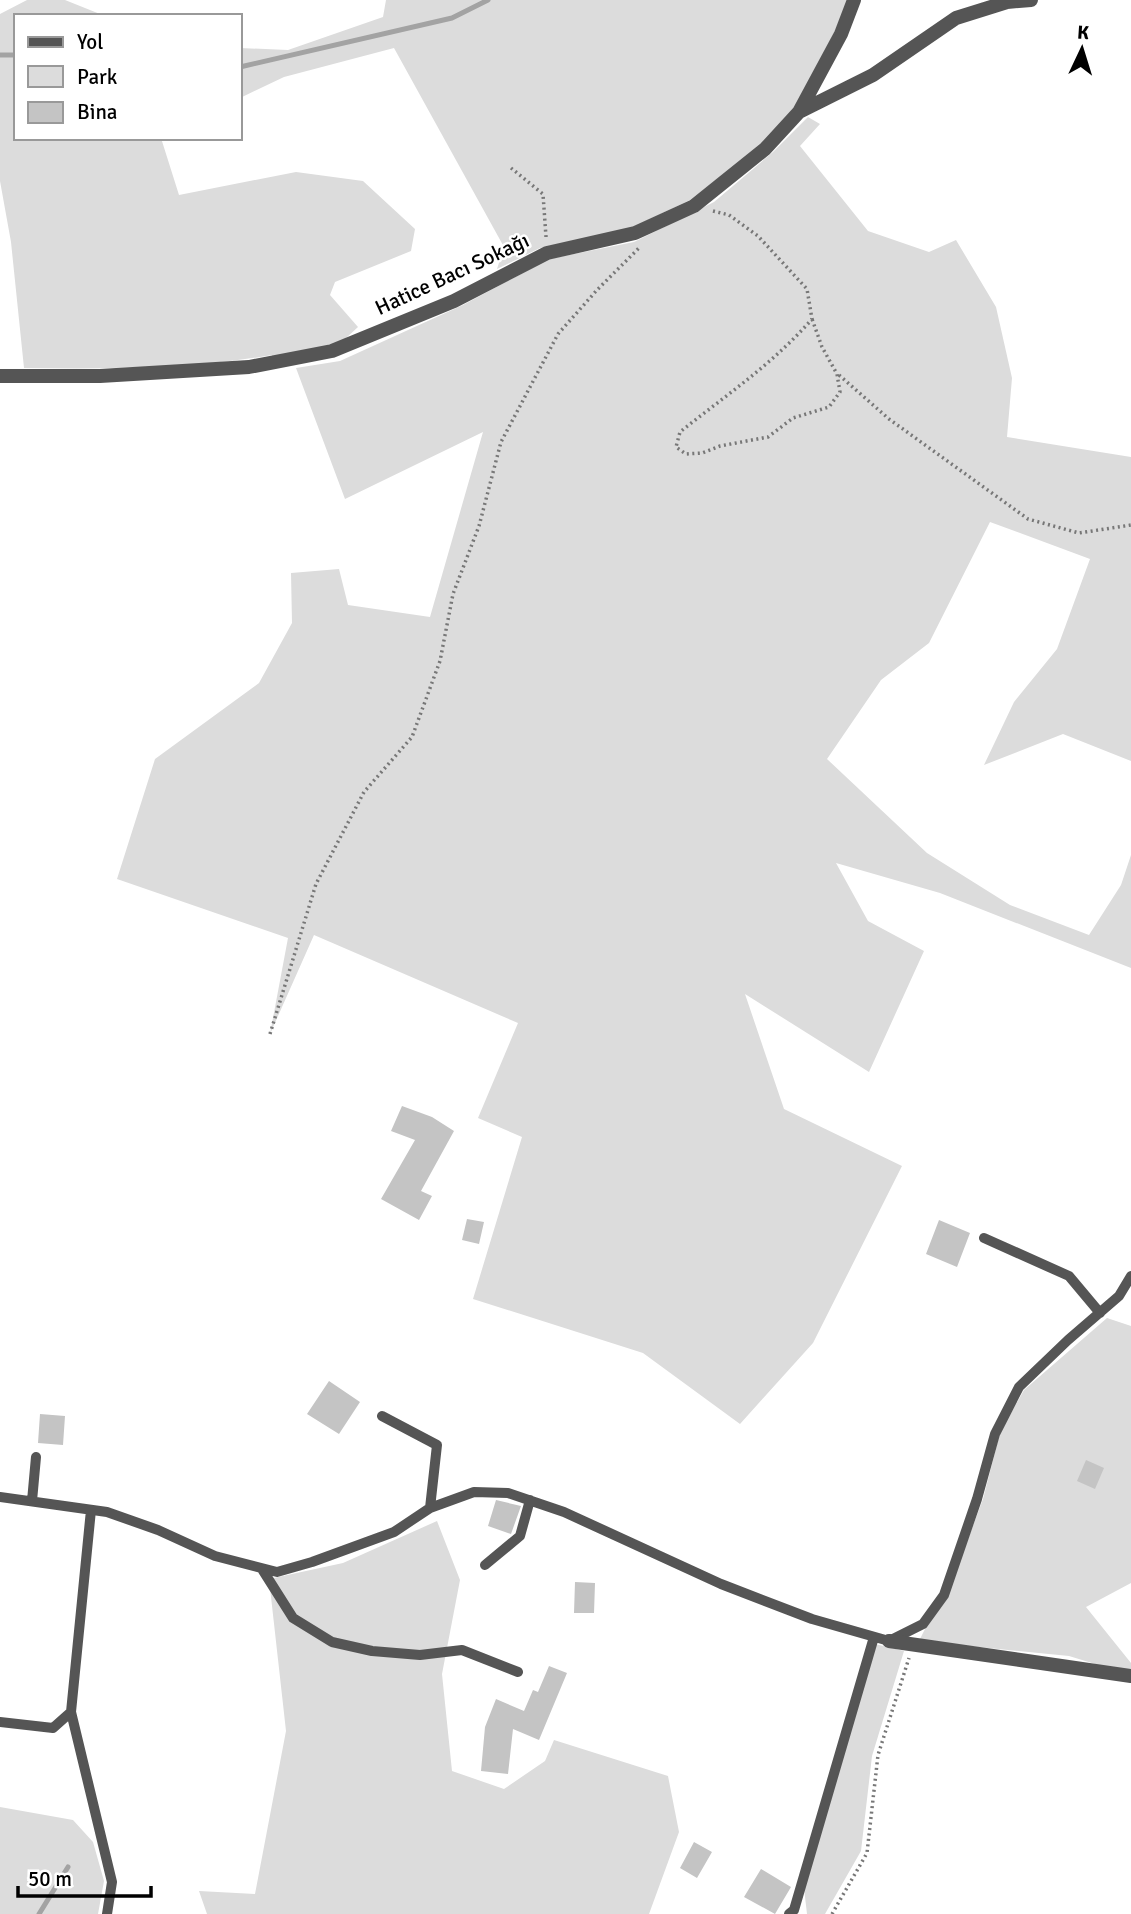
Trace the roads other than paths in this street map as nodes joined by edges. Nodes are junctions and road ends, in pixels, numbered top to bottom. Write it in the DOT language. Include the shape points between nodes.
graph roads {
  1 [pos="855,0"];
  2 [pos="1031,0"];
  3 [pos="800,112"];
  4 [pos="0,376"];
  5 [pos="984,1238"];
  6 [pos="1131,1276"];
  7 [pos="1100,1312"];
  8 [pos="382,1416"];
  9 [pos="36,1457"];
  10 [pos="0,1497"];
  11 [pos="530,1500"];
  12 [pos="32,1501"];
  13 [pos="430,1508"];
  14 [pos="91,1510"];
  15 [pos="485,1565"];
  16 [pos="262,1569"];
  17 [pos="874,1637"];
  18 [pos="889,1641"];
  19 [pos="518,1672"];
  20 [pos="1131,1676"];
  21 [pos="71,1712"];
  22 [pos="0,1722"];
  23 [pos="107,1914"];
  24 [pos="789,1914"];
  1 -- 3 [label="street"];
  2 -- 3 [label="street, Hatice Bacı Sokağı" via="1007,2 956,18 873,75"];
  3 -- 4 [label="street, Hatice Bacı Sokağı" via="765,149 694,206 635,233 547,253 454,301 332,351 249,367 100,376"];
  5 -- 7 [label="lane" via="1069,1276"];
  6 -- 7 [label="lane" via="1119,1296"];
  7 -- 18 [label="lane" via="1019,1387 995,1434 944,1595 923,1624"];
  8 -- 13 [label="lane" via="437,1445"];
  9 -- 12 [label="lane"];
  10 -- 12 [label="lane"];
  11 -- 13 [label="lane" via="508,1493 474,1492"];
  11 -- 15 [label="lane" via="520,1536"];
  11 -- 17 [label="lane" via="721,1584"];
  12 -- 14 [label="lane"];
  13 -- 16 [label="lane" via="394,1532 312,1562 277,1572"];
  14 -- 16 [label="lane"];
  14 -- 21 [label="lane"];
  16 -- 19 [label="lane" via="293,1618 332,1642 420,1655 461,1650"];
  17 -- 18 [label="lane"];
  17 -- 24 [label="lane" via="794,1910"];
  18 -- 20 [label="street"];
  21 -- 22 [label="lane" via="53,1728"];
  21 -- 23 [label="lane" via="112,1882"];
}
